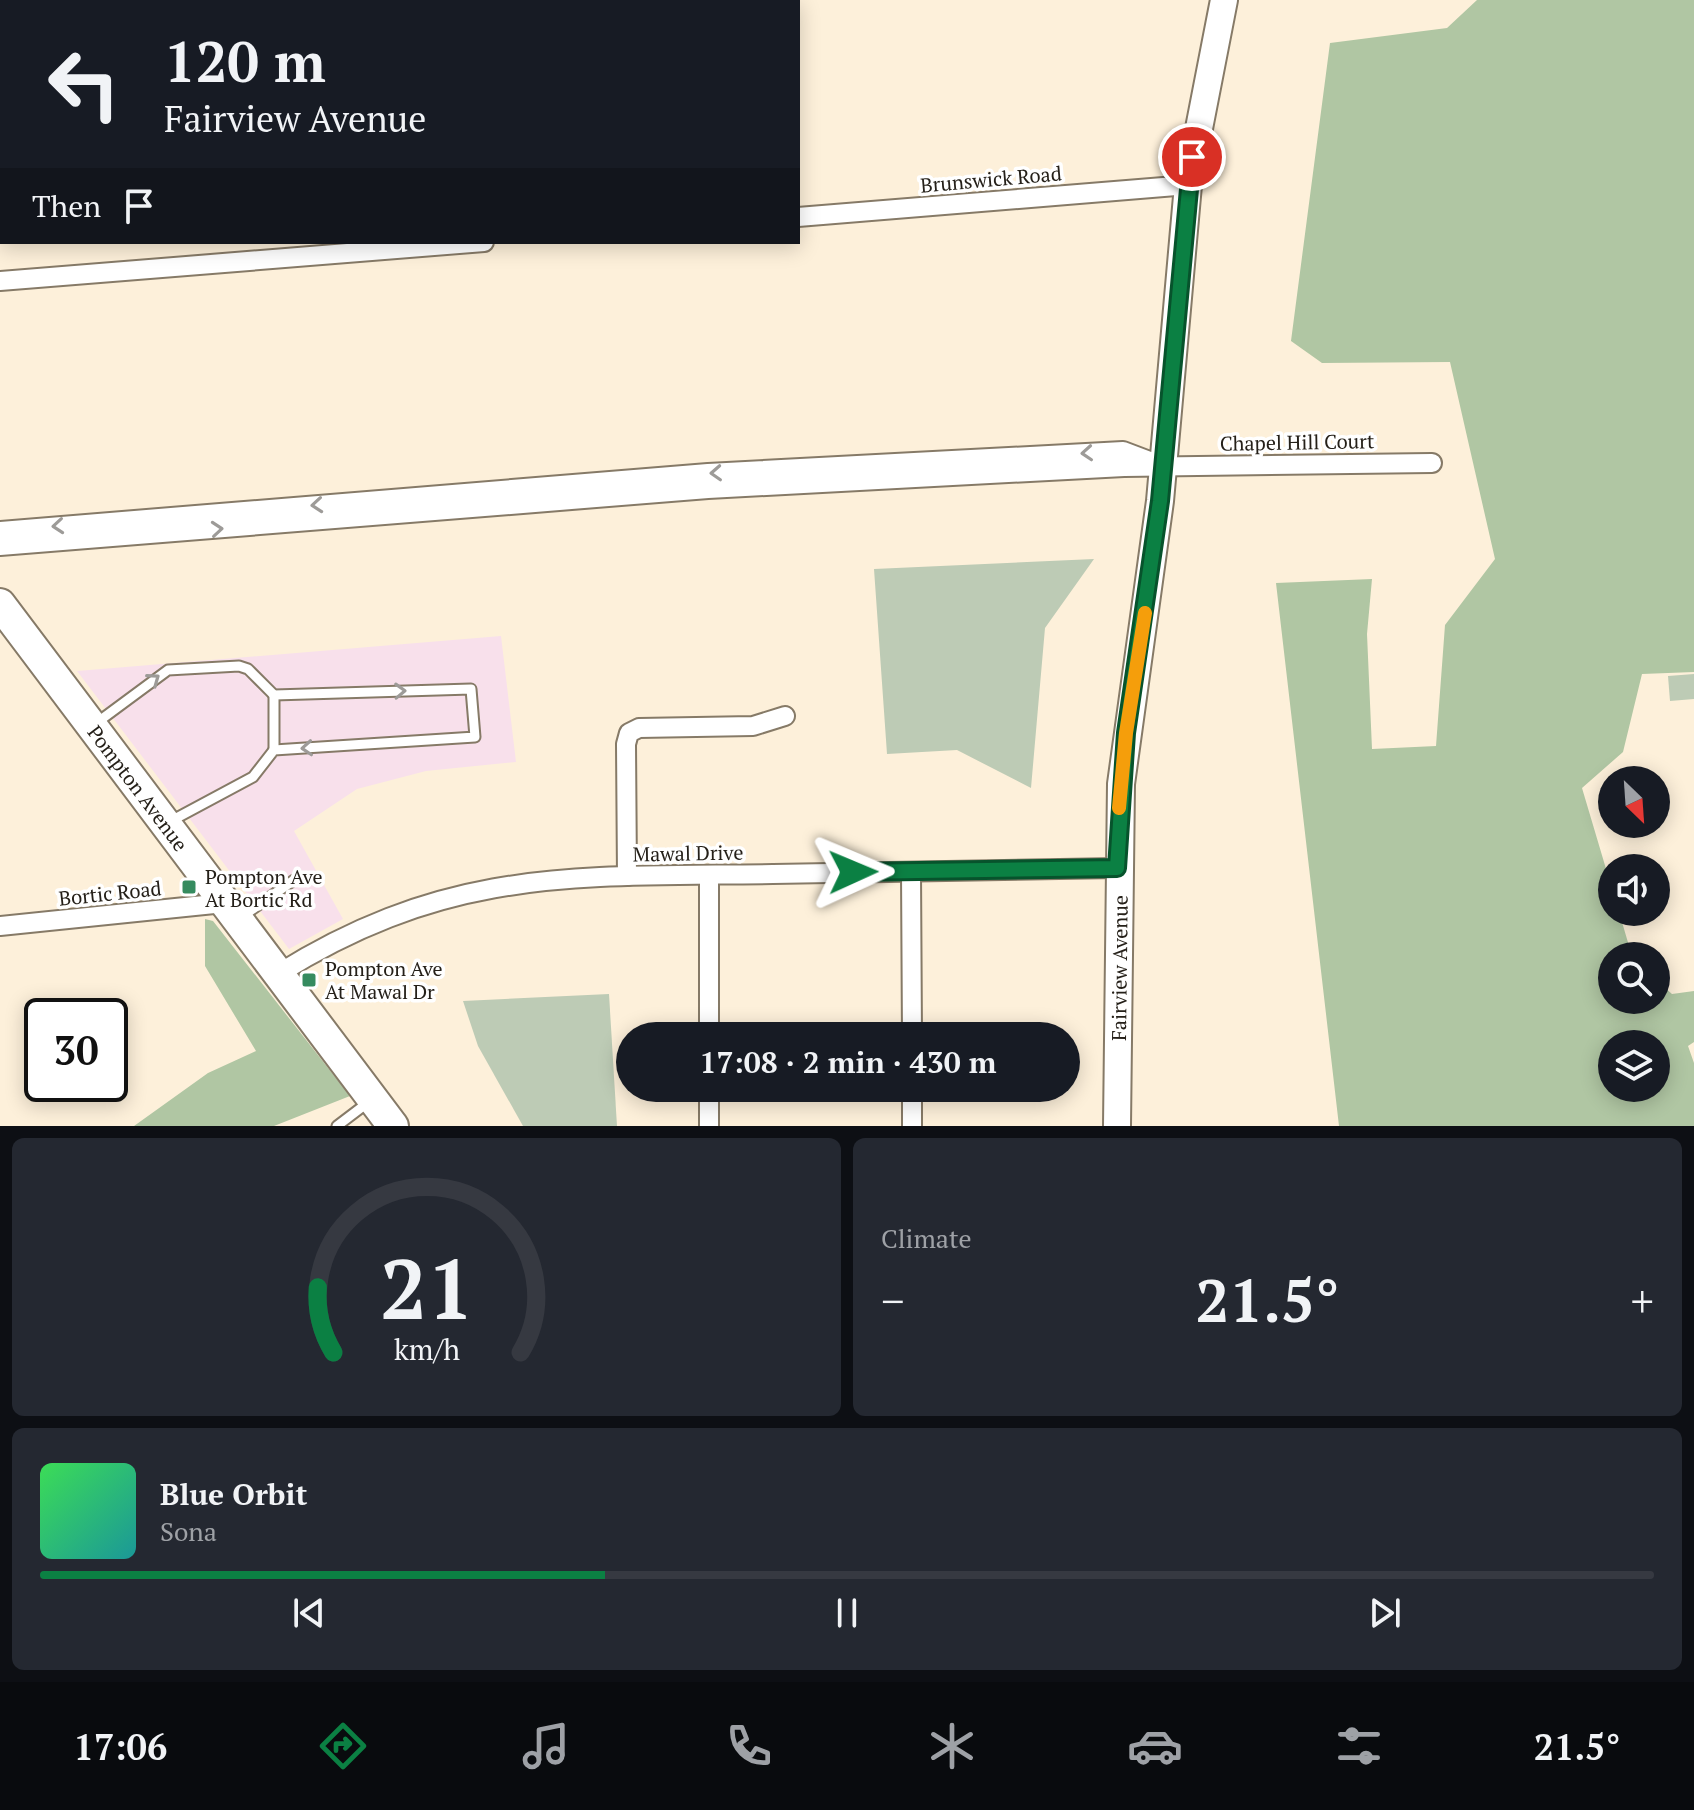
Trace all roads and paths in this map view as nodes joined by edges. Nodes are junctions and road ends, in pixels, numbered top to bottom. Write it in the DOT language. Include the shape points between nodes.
graph roads {
  1 [pos="1224,0"];
  2 [pos="1188,185"];
  3 [pos="800,217"];
  4 [pos="459,244"];
  5 [pos="0,281"];
  6 [pos="1432,463"];
  7 [pos="1162,466"];
  8 [pos="160,526"];
  9 [pos="0,531"];
  10 [pos="0,546"];
  11 [pos="0,604"];
  12 [pos="274,695"];
  13 [pos="785,716"];
  14 [pos="92,726"];
  15 [pos="274,750"];
  16 [pos="166,824"];
  17 [pos="1117,868"];
  18 [pos="911,872"];
  19 [pos="709,875"];
  20 [pos="627,876"];
  21 [pos="294,880"];
  22 [pos="231,912"];
  23 [pos="0,926"];
  24 [pos="278,974"];
  25 [pos="709,1022"];
  26 [pos="912,1022"];
  27 [pos="373,1099"];
  28 [pos="709,1102"];
  29 [pos="912,1102"];
  30 [pos="337,1126"];
  31 [pos="393,1126"];
  32 [pos="709,1126"];
  33 [pos="912,1126"];
  34 [pos="1117,1126"];
  1 -- 2 [label="main road, Fairview Avenue"];
  2 -- 3 [label="street, Brunswick Road"];
  2 -- 7 [label="main road, Fairview Avenue"];
  4 -- 5 [label="street"];
  6 -- 7 [label="street, Chapel Hill Court"];
  7 -- 8 [label="street, Chapel Hill Court" via="754,479"];
  7 -- 17 [label="main road, Fairview Avenue" via="1126,733"];
  8 -- 9 [label="street, one-way"];
  8 -- 10 [label="street"];
  11 -- 14 [label="main road, Pompton Avenue"];
  14 -- 12 [label="lane, one-way" via="168,670 239,666"];
  12 -- 15 [label="lane"];
  12 -- 15 [label="lane, one-way" via="471,689 475,737"];
  13 -- 20 [label="street" via="753,726 639,728 629,733"];
  14 -- 16 [label="main road, Pompton Avenue"];
  15 -- 16 [label="lane" via="253,777"];
  16 -- 22 [label="main road, Pompton Avenue"];
  17 -- 18 [label="street, Mawal Drive"];
  17 -- 34 [label="main road, Fairview Avenue"];
  18 -- 19 [label="street, Mawal Drive"];
  18 -- 26 [label="street"];
  19 -- 20 [label="street, Mawal Drive"];
  19 -- 25 [label="street"];
  20 -- 24 [label="street, Mawal Drive" via="517,882 435,900 343,936"];
  21 -- 22 [label="lane"];
  22 -- 23 [label="street, Bortic Road"];
  22 -- 24 [label="main road, Pompton Avenue"];
  24 -- 27 [label="main road, Pompton Avenue"];
  27 -- 30 [label="lane"];
  27 -- 31 [label="main road, Pompton Avenue"];
  28 -- 32 [label="street"];
  29 -- 33 [label="street"];
}
